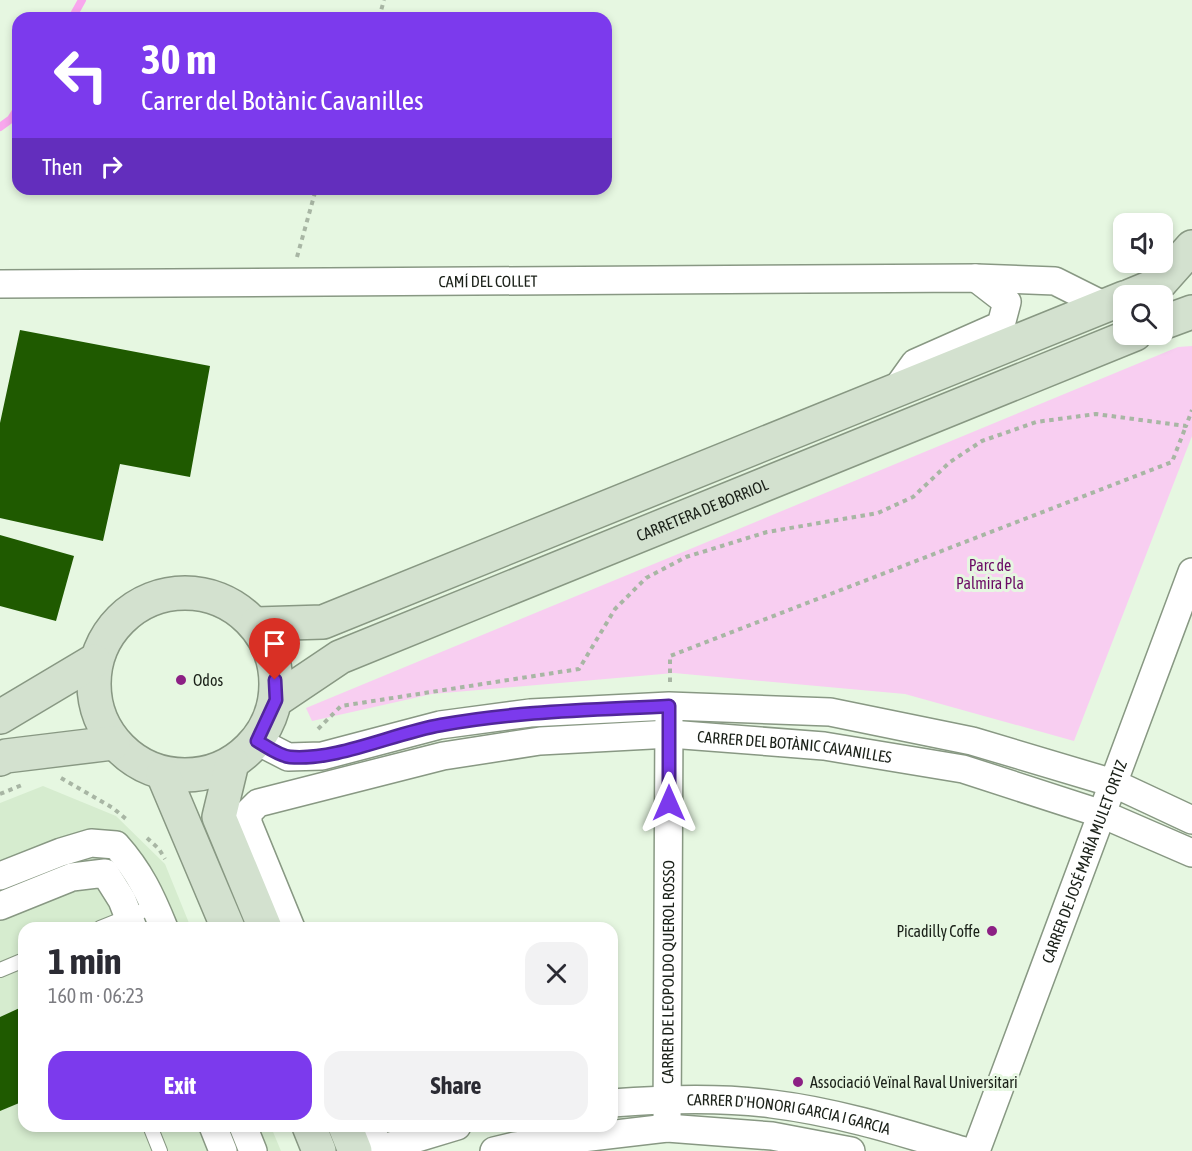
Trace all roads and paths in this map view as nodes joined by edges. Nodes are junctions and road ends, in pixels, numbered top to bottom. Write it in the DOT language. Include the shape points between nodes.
graph roads {
  1 [pos="314,195"];
  2 [pos="1192,247"];
  3 [pos="976,278"];
  4 [pos="294,281"];
  5 [pos="0,284"];
  6 [pos="1157,285"];
  7 [pos="1113,298"];
  8 [pos="1113,303"];
  9 [pos="1192,312"];
  10 [pos="1173,319"];
  11 [pos="1113,343"];
  12 [pos="895,391"];
  13 [pos="1192,410"];
  14 [pos="1186,426"];
  15 [pos="1192,572"];
  16 [pos="256,624"];
  17 [pos="94,661"];
  18 [pos="276,700"];
  19 [pos="669,706"];
  20 [pos="0,717"];
  21 [pos="670,734"];
  22 [pos="257,741"];
  23 [pos="113,743"];
  24 [pos="322,756"];
  25 [pos="0,759"];
  26 [pos="232,763"];
  27 [pos="163,774"];
  28 [pos="60,778"];
  29 [pos="28,783"];
  30 [pos="1113,783"];
  31 [pos="0,794"];
  32 [pos="1102,814"];
  33 [pos="1192,820"];
  34 [pos="128,822"];
  35 [pos="144,836"];
  36 [pos="1192,853"];
  37 [pos="203,867"];
  38 [pos="0,876"];
  39 [pos="0,906"];
  40 [pos="159,917"];
  41 [pos="131,922"];
  42 [pos="136,922"];
  43 [pos="226,922"];
  44 [pos="262,922"];
  45 [pos="289,922"];
  46 [pos="18,962"];
  47 [pos="0,970"];
  48 [pos="667,1099"];
  49 [pos="618,1103"];
  50 [pos="667,1128"];
  51 [pos="152,1132"];
  52 [pos="221,1132"];
  53 [pos="311,1132"];
  54 [pos="353,1132"];
  55 [pos="432,1132"];
  56 [pos="239,1145"];
  57 [pos="372,1146"];
  58 [pos="160,1151"];
  59 [pos="319,1151"];
  60 [pos="494,1151"];
  61 [pos="851,1151"];
  62 [pos="964,1151"];
  63 [pos="976,1151"];
  1 -- 4 [label="path" via="297,254"];
  2 -- 6 [label="main road"];
  3 -- 4 [label="street, CAMÍ DEL COLLET"];
  3 -- 7 [label="street, CAMÍ DEL COLLET" via="1055,281"];
  3 -- 12 [label="street" via="1007,302 1001,325 915,363"];
  4 -- 5 [label="street, CAMÍ DEL COLLET"];
  8 -- 12 [label="main road"];
  9 -- 10 [label="main road"];
  11 -- 18 [label="main road, CARRETERA DE BORRIOL" via="340,657"];
  12 -- 16 [label="main road" via="323,622"];
  13 -- 14 [label="path"];
  14 -- 19 [label="path" via="1172,462 670,656"];
  14 -- 24 [label="path" via="1096,414 1036,422 982,441 950,462 913,497 878,513 767,532 686,557 646,578 615,609 579,669 341,706 318,728"];
  15 -- 30 [label="street, CARRER DE JOSÉ MARÍA MULET ORTIZ"];
  16 -- 17 [label="main road" via="214,595 164,593 120,617"];
  16 -- 18 [label="main road" via="274,660"];
  17 -- 20 [label="main road"];
  17 -- 23 [label="main road" via="94,704"];
  18 -- 22 [label="main road"];
  19 -- 21 [label="street, CARRER DE LEOPOLDO QUEROL ROSSO"];
  19 -- 24 [label="street, CARRER DEL BOTÀNIC CAVANILLES" via="530,713 440,725"];
  19 -- 30 [label="street, CARRER DEL BOTÀNIC CAVANILLES" via="830,712 972,741"];
  21 -- 32 [label="street, CARRER DEL BOTÀNIC CAVANILLES" via="824,746 963,769"];
  21 -- 45 [label="street, CARRER DEL BOTÀNIC CAVANILLES" via="540,741 443,756 258,803 248,813 248,823"];
  21 -- 48 [label="street, CARRER DE LEOPOLDO QUEROL ROSSO"];
  22 -- 24 [label="street, CARRER DEL BOTÀNIC CAVANILLES" via="288,757"];
  22 -- 26 [label="main road"];
  23 -- 25 [label="main road"];
  23 -- 27 [label="main road" via="135,762"];
  26 -- 27 [label="main road" via="198,775"];
  26 -- 44 [label="main road" via="219,817"];
  27 -- 37 [label="main road"];
  28 -- 34 [label="path" via="113,808"];
  29 -- 31 [label="path"];
  30 -- 32 [label="street, CARRER DE JOSÉ MARÍA MULET ORTIZ"];
  30 -- 33 [label="street, CARRER DEL BOTÀNIC CAVANILLES"];
  32 -- 36 [label="street, CARRER DEL BOTÀNIC CAVANILLES"];
  32 -- 63 [label="street, CARRER DE JOSÉ MARÍA MULET ORTIZ"];
  35 -- 37 [label="path" via="159,849 177,878"];
  37 -- 43 [label="main road"];
  38 -- 40 [label="street" via="91,843 116,845 148,888"];
  39 -- 41 [label="street" via="72,877 105,873"];
  40 -- 42 [label="lane"];
  46 -- 47 [label="lane"];
  48 -- 49 [label="street, CARRER D'HONORI GARCIA I GARCIA"];
  48 -- 50 [label="street, CARRER DE LEOPOLDO QUEROL ROSSO"];
  48 -- 62 [label="street, CARRER D'HONORI GARCIA I GARCIA" via="772,1104 871,1123"];
  50 -- 60 [label="street, CARRER D'HONORI GARCIA I GARCIA"];
  50 -- 61 [label="street, CARRER D'HONORI GARCIA I GARCIA" via="772,1136"];
  51 -- 58 [label="lane"];
  52 -- 56 [label="street"];
  53 -- 59 [label="main road"];
  54 -- 57 [label="main road"];
  55 -- 57 [label="street"];
}
